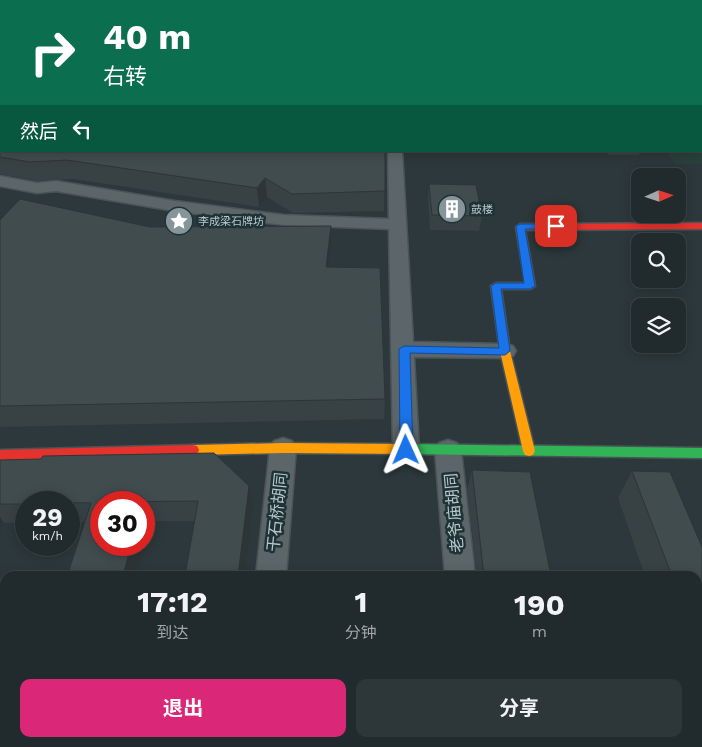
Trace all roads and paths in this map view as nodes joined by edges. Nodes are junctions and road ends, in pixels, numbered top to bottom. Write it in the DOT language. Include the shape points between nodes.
graph roads {
  1 [pos="395,153"];
  2 [pos="0,181"];
  3 [pos="37,188"];
  4 [pos="25,199"];
  5 [pos="398,224"];
  6 [pos="702,226"];
  7 [pos="404,349"];
  8 [pos="505,351"];
  9 [pos="284,448"];
  10 [pos="406,450"];
  11 [pos="448,450"];
  12 [pos="529,451"];
  13 [pos="702,453"];
  14 [pos="0,456"];
  15 [pos="272,571"];
  16 [pos="460,571"];
  1 -- 5 [label="street"];
  2 -- 3 [label="street"];
  3 -- 4 [label="street"];
  3 -- 5 [label="street" via="56,186 284,220"];
  5 -- 7 [label="street"];
  6 -- 8 [label="street" via="520,226 530,286 496,286"];
  7 -- 8 [label="street"];
  7 -- 10 [label="street"];
  8 -- 12 [label="street"];
  9 -- 10 [label="street"];
  9 -- 14 [label="street"];
  9 -- 15 [label="street, 干石桥胡同"];
  10 -- 11 [label="street"];
  11 -- 12 [label="street"];
  11 -- 16 [label="street, 老爷庙胡同"];
  12 -- 13 [label="street"];
}
